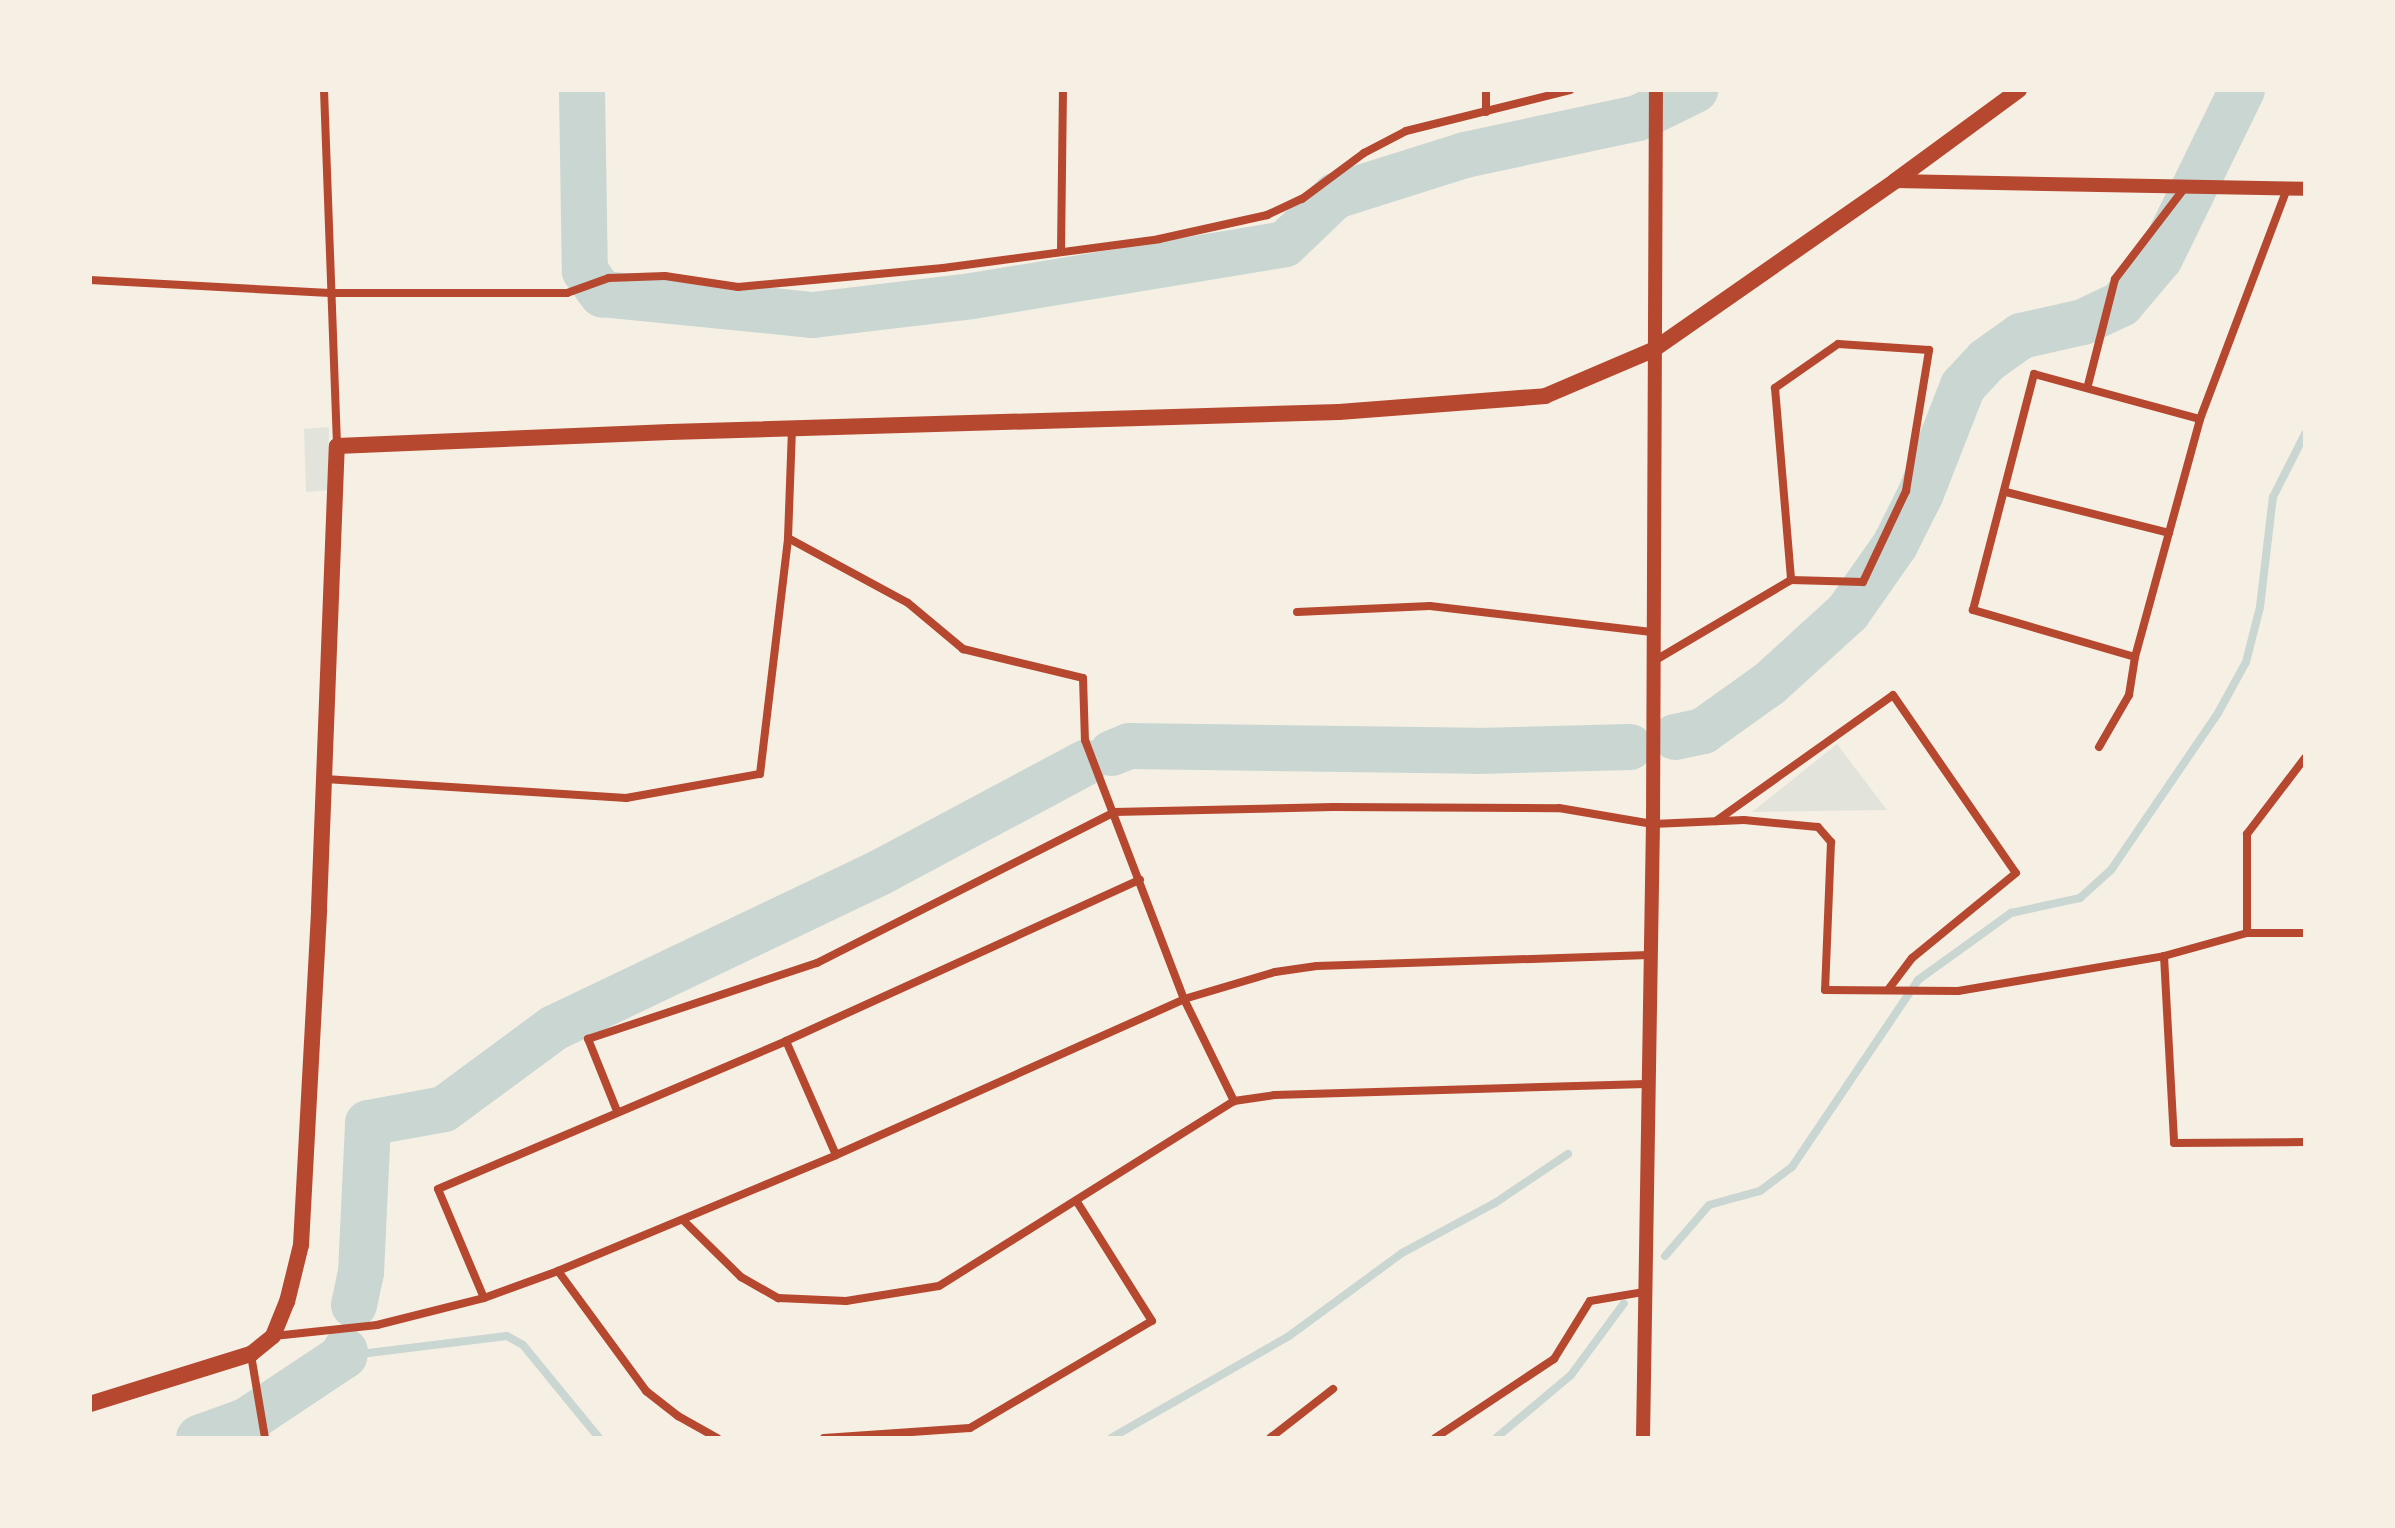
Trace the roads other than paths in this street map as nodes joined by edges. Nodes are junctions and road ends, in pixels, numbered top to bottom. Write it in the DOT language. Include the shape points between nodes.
graph roads {
  1 [pos="324,90"];
  2 [pos="1063,90"];
  3 [pos="1486,90"];
  4 [pos="1570,90"];
  5 [pos="1656,90"];
  6 [pos="2019,90"];
  7 [pos="1486,112"];
  8 [pos="1895,181"];
  9 [pos="2186,186"];
  10 [pos="2287,189"];
  11 [pos="2305,189"];
  12 [pos="1061,251"];
  13 [pos="90,280"];
  14 [pos="330,293"];
  15 [pos="1653,350"];
  16 [pos="2088,385"];
  17 [pos="2200,419"];
  18 [pos="792,430"];
  19 [pos="337,446"];
  20 [pos="2006,492"];
  21 [pos="2169,533"];
  22 [pos="788,538"];
  23 [pos="1791,580"];
  24 [pos="1297,612"];
  25 [pos="1653,632"];
  26 [pos="2135,657"];
  27 [pos="1653,662"];
  28 [pos="2099,747"];
  29 [pos="2305,758"];
  30 [pos="323,779"];
  31 [pos="1114,812"];
  32 [pos="1715,822"];
  33 [pos="1653,824"];
  34 [pos="1140,880"];
  35 [pos="2247,933"];
  36 [pos="2305,933"];
  37 [pos="1649,955"];
  38 [pos="2164,956"];
  39 [pos="1889,989"];
  40 [pos="1184,999"];
  41 [pos="786,1041"];
  42 [pos="1646,1084"];
  43 [pos="1234,1101"];
  44 [pos="617,1111"];
  45 [pos="2305,1142"];
  46 [pos="836,1155"];
  47 [pos="1077,1202"];
  48 [pos="684,1221"];
  49 [pos="558,1271"];
  50 [pos="1644,1292"];
  51 [pos="484,1298"];
  52 [pos="273,1336"];
  53 [pos="251,1354"];
  54 [pos="1333,1389"];
  55 [pos="90,1404"];
  56 [pos="265,1438"];
  57 [pos="717,1438"];
  58 [pos="824,1438"];
  59 [pos="1270,1438"];
  60 [pos="1435,1438"];
  61 [pos="1643,1438"];
  1 -- 14 [label="street"];
  2 -- 12 [label="street"];
  3 -- 7 [label="street"];
  4 -- 7 [label="street"];
  5 -- 15 [label="street"];
  6 -- 8 [label="main road"];
  7 -- 12 [label="street" via="1406,131 1364,153 1302,199 1267,215 1159,239"];
  8 -- 9 [label="street"];
  8 -- 15 [label="main road"];
  9 -- 10 [label="street"];
  9 -- 16 [label="street" via="2115,279"];
  10 -- 11 [label="street"];
  10 -- 17 [label="street"];
  12 -- 14 [label="street" via="738,287 651,277 609,278 567,293"];
  13 -- 14 [label="street"];
  14 -- 19 [label="street"];
  15 -- 18 [label="main road" via="1545,396 1489,403"];
  15 -- 25 [label="street"];
  16 -- 17 [label="street"];
  16 -- 20 [label="street" via="2034,374"];
  17 -- 21 [label="street"];
  18 -- 19 [label="main road"];
  18 -- 22 [label="street"];
  19 -- 30 [label="main road"];
  20 -- 21 [label="street"];
  20 -- 26 [label="street" via="1973,610"];
  21 -- 26 [label="street"];
  22 -- 30 [label="street" via="760,774 626,798"];
  22 -- 31 [label="street" via="908,603 963,649 1083,678 1085,740"];
  23 -- 23 [label="street" via="1863,582 1906,491 1929,350 1838,344 1775,388"];
  23 -- 27 [label="street"];
  24 -- 25 [label="street" via="1430,606"];
  25 -- 27 [label="street"];
  26 -- 28 [label="street" via="2129,695"];
  27 -- 33 [label="street"];
  29 -- 35 [label="street" via="2247,834"];
  30 -- 52 [label="main road" via="301,1245"];
  31 -- 33 [label="street" via="1559,808"];
  31 -- 34 [label="street"];
  31 -- 44 [label="street" via="817,963 588,1039"];
  32 -- 33 [label="street"];
  32 -- 39 [label="street" via="1818,827 1831,842 1825,990"];
  32 -- 39 [label="street" via="1893,695 2016,873 1912,958"];
  33 -- 37 [label="street"];
  34 -- 40 [label="street"];
  34 -- 41 [label="street"];
  35 -- 36 [label="street"];
  35 -- 38 [label="street"];
  37 -- 40 [label="street" via="1317,966 1275,972"];
  37 -- 42 [label="street"];
  38 -- 39 [label="street" via="1934,992"];
  38 -- 45 [label="street" via="2174,1143"];
  40 -- 43 [label="street"];
  40 -- 46 [label="street"];
  41 -- 44 [label="street"];
  41 -- 46 [label="street"];
  42 -- 43 [label="street" via="1275,1095"];
  42 -- 50 [label="street"];
  43 -- 47 [label="street"];
  44 -- 51 [label="street" via="438,1189"];
  46 -- 48 [label="street"];
  47 -- 48 [label="street" via="939,1286 846,1301 778,1298 741,1277"];
  47 -- 58 [label="street" via="1152,1321 970,1428"];
  48 -- 49 [label="street"];
  49 -- 51 [label="street"];
  49 -- 57 [label="street" via="646,1391"];
  50 -- 60 [label="street" via="1590,1301 1554,1359"];
  50 -- 61 [label="street"];
  51 -- 52 [label="street" via="377,1325"];
  52 -- 53 [label="main road"];
  53 -- 55 [label="main road"];
  53 -- 56 [label="street"];
  54 -- 59 [label="street"];
}
